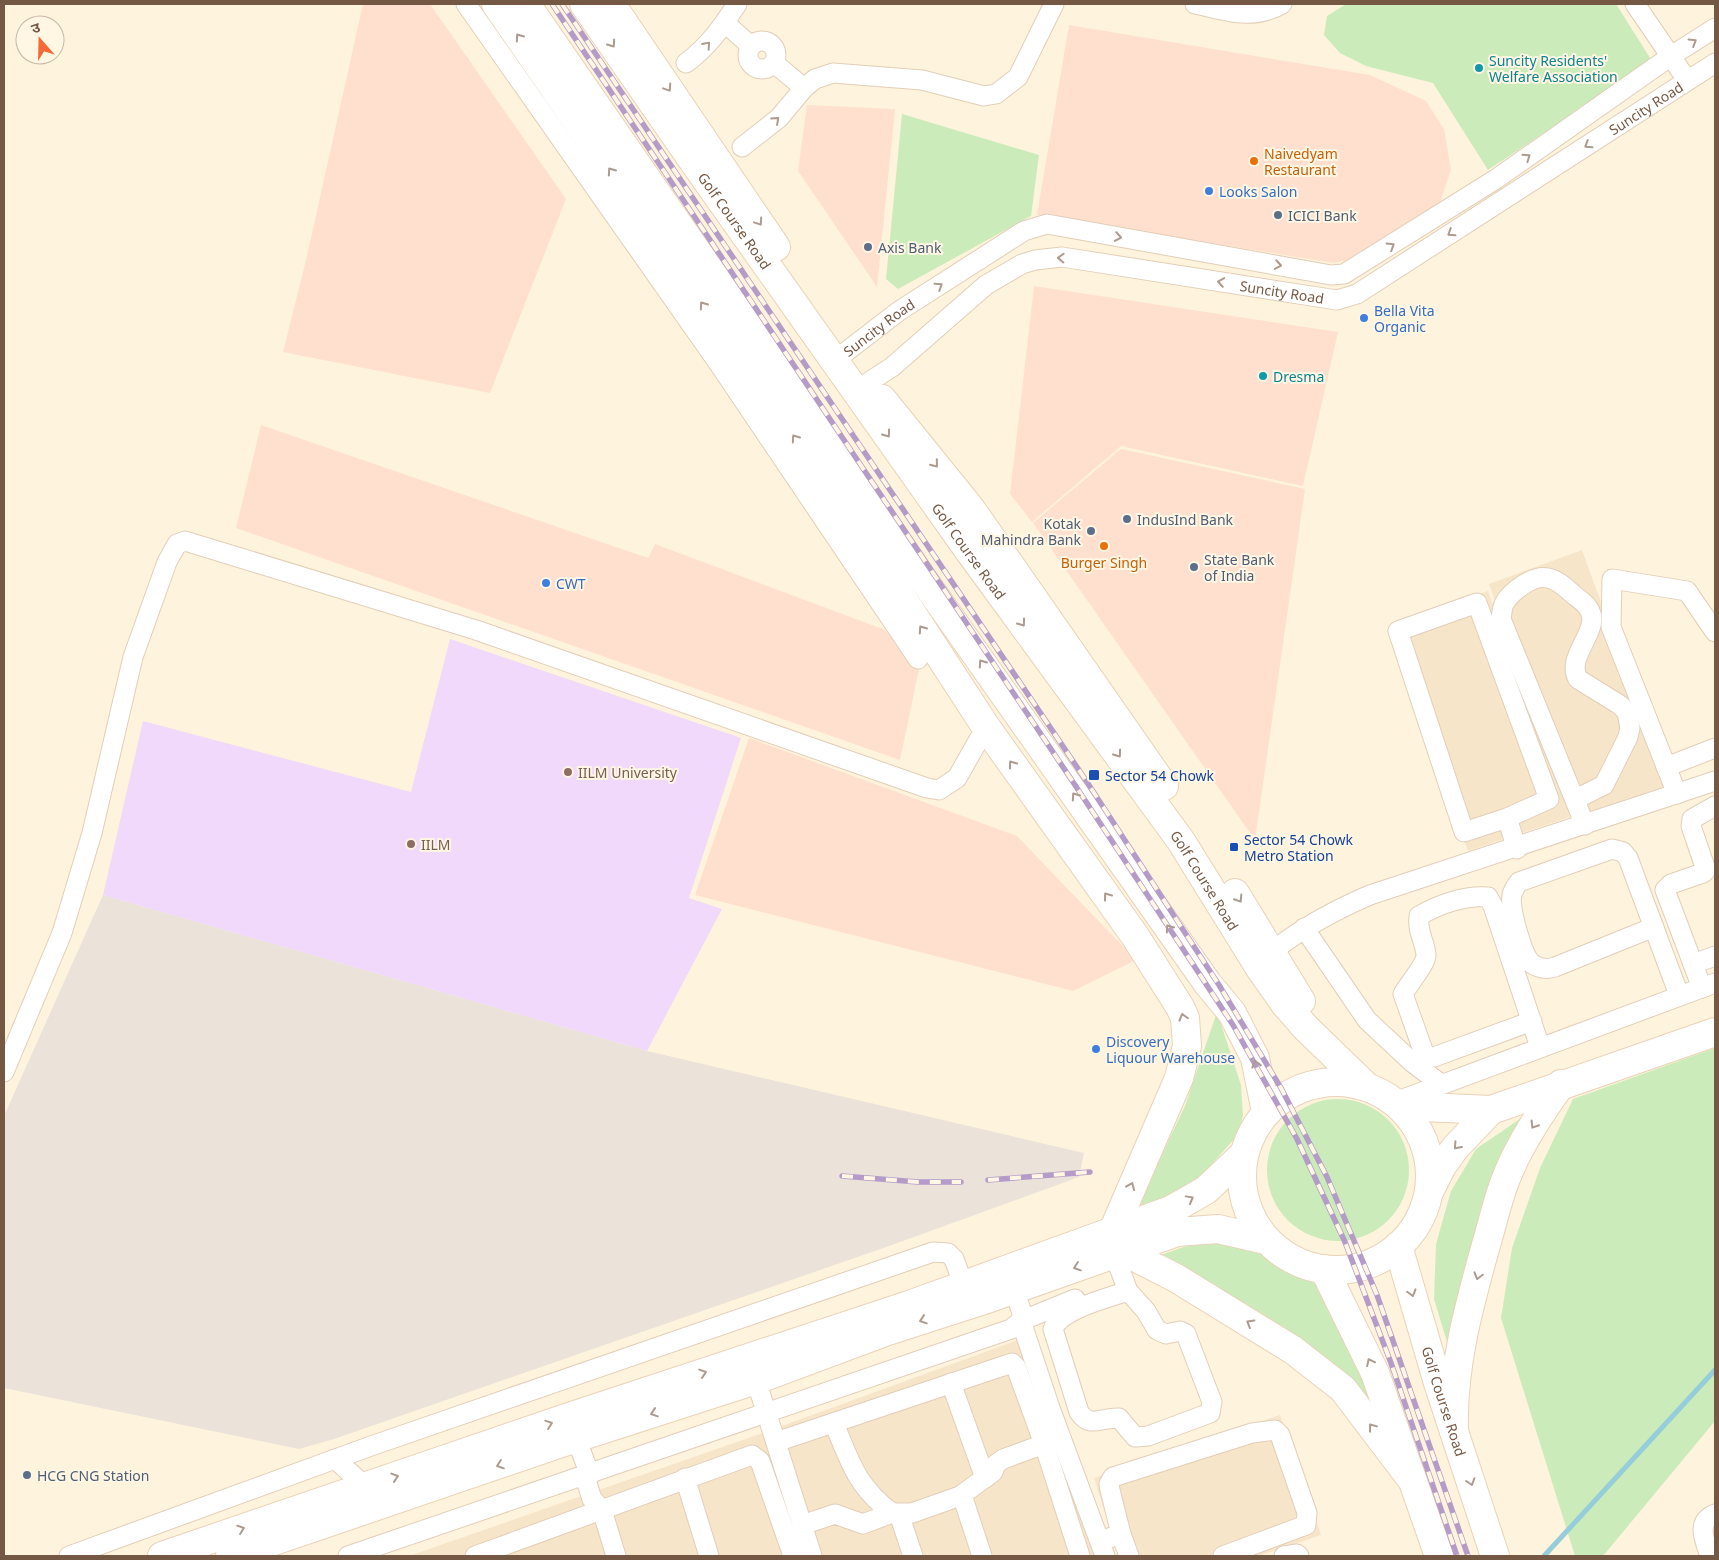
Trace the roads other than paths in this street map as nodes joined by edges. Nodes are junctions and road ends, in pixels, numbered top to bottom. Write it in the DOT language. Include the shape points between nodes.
graph roads {
  1 [pos="466,4"];
  2 [pos="496,4"];
  3 [pos="526,4"];
  4 [pos="584,4"];
  5 [pos="611,4"];
  6 [pos="736,4"];
  7 [pos="1054,4"];
  8 [pos="1195,4"];
  9 [pos="1282,4"];
  10 [pos="1636,4"];
  11 [pos="725,24"];
  12 [pos="1715,28"];
  13 [pos="1671,56"];
  14 [pos="686,63"];
  15 [pos="1715,63"];
  16 [pos="1687,80"];
  17 [pos="804,88"];
  18 [pos="742,148"];
  19 [pos="840,357"];
  20 [pos="862,386"];
  21 [pos="814,465"];
  22 [pos="862,489"];
  23 [pos="1715,632"];
  24 [pos="918,659"];
  25 [pos="986,727"];
  26 [pos="1715,748"];
  27 [pos="1666,767"];
  28 [pos="1715,782"];
  29 [pos="1677,794"];
  30 [pos="1576,799"];
  31 [pos="1715,806"];
  32 [pos="1507,818"];
  33 [pos="1585,825"];
  34 [pos="1517,849"];
  35 [pos="1654,927"];
  36 [pos="1304,928"];
  37 [pos="1273,951"];
  38 [pos="1715,956"];
  39 [pos="1193,962"];
  40 [pos="1693,964"];
  41 [pos="1163,980"];
  42 [pos="1708,985"];
  43 [pos="1679,996"];
  44 [pos="1532,1021"];
  45 [pos="1306,1028"];
  46 [pos="1715,1032"];
  47 [pos="1540,1046"];
  48 [pos="4,1072"];
  49 [pos="1441,1084"];
  50 [pos="1561,1084"];
  51 [pos="1367,1087"];
  52 [pos="1398,1104"];
  53 [pos="1491,1110"];
  54 [pos="1266,1112"];
  55 [pos="1243,1155"];
  56 [pos="1428,1194"];
  57 [pos="1266,1240"];
  58 [pos="1117,1245"];
  59 [pos="1398,1246"];
  60 [pos="1324,1269"];
  61 [pos="964,1286"];
  62 [pos="1126,1286"];
  63 [pos="1014,1289"];
  64 [pos="1021,1321"];
  65 [pos="756,1380"];
  66 [pos="951,1383"];
  67 [pos="767,1414"];
  68 [pos="834,1424"];
  69 [pos="1454,1431"];
  70 [pos="576,1438"];
  71 [pos="776,1442"];
  72 [pos="1044,1444"];
  73 [pos="336,1459"];
  74 [pos="590,1475"];
  75 [pos="685,1478"];
  76 [pos="985,1478"];
  77 [pos="366,1487"];
  78 [pos="1416,1492"];
  79 [pos="962,1495"];
  80 [pos="602,1510"];
  81 [pos="895,1514"];
  82 [pos="1715,1514"];
  83 [pos="802,1525"];
  84 [pos="1121,1534"];
  85 [pos="209,1549"];
  86 [pos="1102,1549"];
  87 [pos="69,1556"];
  88 [pos="162,1556"];
  89 [pos="230,1556"];
  90 [pos="348,1556"];
  91 [pos="475,1556"];
  92 [pos="616,1556"];
  93 [pos="708,1556"];
  94 [pos="793,1556"];
  95 [pos="812,1556"];
  96 [pos="913,1556"];
  97 [pos="982,1556"];
  98 [pos="1080,1556"];
  99 [pos="1129,1556"];
  100 [pos="1223,1556"];
  101 [pos="1284,1556"];
  102 [pos="1299,1556"];
  103 [pos="1426,1556"];
  104 [pos="1438,1556"];
  105 [pos="1495,1556"];
  106 [pos="1710,1556"];
  1 -- 24 [label="street" via="719,364"];
  21 -- 2 [label="main road, one-way"];
  3 -- 22 [label="main road"];
  4 -- 19 [label="main road, Golf Course Road, one-way"];
  5 -- 19 [label="main road, one-way"];
  6 -- 11 [label="street"];
  7 -- 17 [label="street" via="1018,77 996,94 984,96 922,80 833,73 815,79"];
  8 -- 9 [label="street" via="1255,14"];
  10 -- 13 [label="street"];
  14 -- 11 [label="street, one-way" via="704,50"];
  11 -- 17 [label="street" via="751,46 759,41 769,42 776,49 774,63"];
  13 -- 12 [label="street, one-way"];
  13 -- 16 [label="street"];
  19 -- 13 [label="street, Suncity Road, one-way" via="899,311 1024,231 1047,224 1331,275 1350,271 1496,179"];
  15 -- 16 [label="street, Suncity Road"];
  16 -- 20 [label="street, Suncity Road, one-way" via="1357,294 1337,300 1062,257 1035,260 986,285 892,366"];
  18 -- 17 [label="street, one-way" via="779,118"];
  19 -- 20 [label="main road, Golf Course Road"];
  20 -- 37 [label="main road, one-way" via="971,509 1194,830"];
  20 -- 45 [label="main road, Golf Course Road, one-way" via="969,551 1181,841 1261,970"];
  21 -- 22 [label="main road"];
  25 -- 21 [label="main road, one-way"];
  39 -- 22 [label="main road, one-way"];
  23 -- 27 [label="street" via="1687,591 1612,579 1611,627"];
  41 -- 25 [label="main road, one-way"];
  25 -- 48 [label="street" via="957,778 939,790 927,788 476,630 185,541 177,544 167,562 133,657 92,833 62,933"];
  26 -- 27 [label="street"];
  27 -- 29 [label="street"];
  28 -- 29 [label="street"];
  29 -- 33 [label="street"];
  30 -- 30 [label="street" via="1604,785 1628,737 1629,718 1620,705 1575,674 1577,659 1592,620 1590,611 1564,586 1547,577 1540,578 1512,594 1503,605 1501,619"];
  30 -- 33 [label="street"];
  31 -- 40 [label="street" via="1692,819 1691,826 1706,870 1671,884 1665,890"];
  32 -- 32 [label="street" via="1549,798 1477,603 1398,631 1464,832"];
  32 -- 34 [label="street"];
  33 -- 34 [label="street"];
  34 -- 36 [label="street" via="1370,895"];
  35 -- 35 [label="street" via="1628,858 1623,852 1612,849 1519,882 1511,896 1511,909 1526,956 1531,963 1544,968 1550,969"];
  35 -- 43 [label="street"];
  36 -- 37 [label="street"];
  36 -- 49 [label="street" via="1367,1020"];
  37 -- 45 [label="main road" via="1299,994"];
  38 -- 40 [label="street"];
  39 -- 41 [label="main road"];
  54 -- 39 [label="main road, one-way" via="1255,1058 1232,1013"];
  40 -- 42 [label="street"];
  58 -- 41 [label="main road, one-way" via="1179,1078 1187,1046 1184,1018"];
  42 -- 43 [label="street"];
  43 -- 47 [label="street"];
  44 -- 44 [label="street" via="1488,897 1474,896 1420,916 1418,928 1426,955 1403,994 1425,1056 1434,1057"];
  44 -- 47 [label="street"];
  45 -- 51 [label="main road, Golf Course Road"];
  46 -- 50 [label="main road"];
  47 -- 49 [label="street"];
  49 -- 52 [label="street"];
  50 -- 53 [label="main road"];
  50 -- 69 [label="main road, one-way" via="1531,1128 1506,1176 1472,1298 1456,1376"];
  51 -- 52 [label="main road"];
  51 -- 54 [label="main road" via="1340,1082 1313,1084 1288,1095"];
  52 -- 53 [label="main road"];
  52 -- 56 [label="main road" via="1418,1128 1426,1149 1430,1171"];
  53 -- 56 [label="main road, one-way" via="1455,1148"];
  54 -- 55 [label="main road" via="1252,1132"];
  55 -- 57 [label="main road" via="1241,1178 1244,1200 1252,1221"];
  58 -- 55 [label="main road, one-way" via="1206,1190"];
  56 -- 59 [label="main road" via="1417,1223"];
  57 -- 58 [label="main road" via="1218,1229 1178,1232"];
  57 -- 60 [label="main road" via="1292,1260"];
  58 -- 61 [label="main road"];
  58 -- 62 [label="street"];
  58 -- 63 [label="main road, one-way"];
  78 -- 58 [label="main road, one-way" via="1343,1389 1294,1350"];
  59 -- 60 [label="main road" via="1367,1264 1350,1269"];
  59 -- 69 [label="main road, Golf Course Road, one-way"];
  78 -- 60 [label="main road, one-way" via="1375,1373"];
  61 -- 73 [label="street" via="954,1259 948,1253 933,1252"];
  77 -- 61 [label="main road, one-way"];
  62 -- 62 [label="street" via="1157,1330 1166,1334 1180,1331 1186,1334 1212,1402 1210,1413 1148,1436 1135,1437 1119,1418 1084,1420 1053,1329 1055,1323 1069,1313"];
  62 -- 64 [label="street"];
  63 -- 64 [label="street" via="1022,1313"];
  63 -- 65 [label="main road, one-way"];
  64 -- 67 [label="street" via="1011,1329"];
  64 -- 86 [label="street"];
  65 -- 67 [label="street"];
  65 -- 70 [label="main road, one-way"];
  66 -- 68 [label="street"];
  66 -- 72 [label="street" via="1006,1363 1014,1364"];
  66 -- 76 [label="street"];
  67 -- 71 [label="street"];
  67 -- 74 [label="street"];
  68 -- 71 [label="street"];
  68 -- 81 [label="street" via="859,1480 873,1499"];
  69 -- 105 [label="main road, Golf Course Road, one-way"];
  70 -- 74 [label="street"];
  70 -- 89 [label="main road, one-way"];
  71 -- 83 [label="street"];
  72 -- 76 [label="street" via="1002,1459"];
  72 -- 98 [label="street"];
  73 -- 77 [label="street"];
  73 -- 87 [label="street"];
  74 -- 80 [label="street" via="592,1499"];
  74 -- 90 [label="street"];
  75 -- 80 [label="street"];
  75 -- 93 [label="street"];
  75 -- 94 [label="street" via="748,1456 758,1457"];
  76 -- 79 [label="street"];
  85 -- 77 [label="main road, one-way"];
  78 -- 103 [label="main road" via="1417,1531"];
  78 -- 104 [label="main road"];
  79 -- 81 [label="street" via="912,1514"];
  79 -- 97 [label="street"];
  80 -- 91 [label="street"];
  80 -- 92 [label="street"];
  81 -- 83 [label="street" via="862,1524 835,1514"];
  81 -- 96 [label="street"];
  82 -- 106 [label="street" via="1705,1521 1702,1529"];
  83 -- 95 [label="street"];
  84 -- 86 [label="street"];
  84 -- 99 [label="street"];
  84 -- 100 [label="street" via="1109,1484 1113,1477 1252,1433 1275,1430 1280,1435 1307,1513 1306,1525"];
  85 -- 88 [label="main road"];
  101 -- 102 [label="street"];
}
